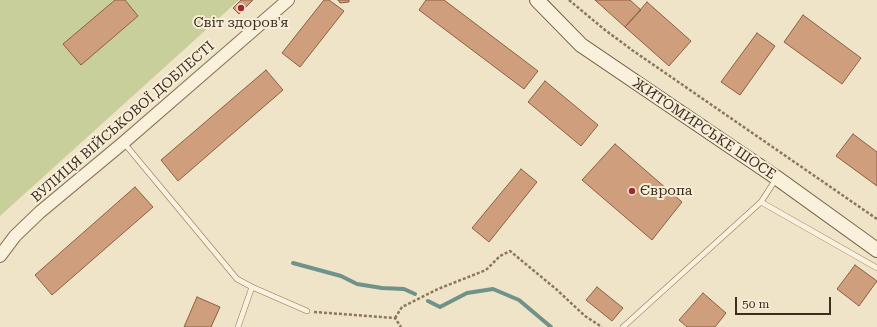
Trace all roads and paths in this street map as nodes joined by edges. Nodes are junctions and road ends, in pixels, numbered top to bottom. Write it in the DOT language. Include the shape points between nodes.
graph roads {
  1 [pos="288,0"];
  2 [pos="537,0"];
  3 [pos="569,0"];
  4 [pos="123,143"];
  5 [pos="777,178"];
  6 [pos="762,202"];
  7 [pos="877,219"];
  8 [pos="2,250"];
  9 [pos="877,250"];
  10 [pos="877,268"];
  11 [pos="252,287"];
  12 [pos="307,311"];
  13 [pos="395,318"];
  14 [pos="238,327"];
  15 [pos="401,327"];
  16 [pos="602,327"];
  17 [pos="623,327"];
  1 -- 4 [label="street, ВУЛИЦЯ ВІЙСЬКОВОЇ ДОБЛЕСТІ"];
  2 -- 5 [label="main road, ЖИТОМИРСЬКЕ ШОСЕ" via="581,45"];
  3 -- 7 [label="path" via="632,50"];
  4 -- 8 [label="street, ВУЛИЦЯ ВІЙСЬКОВОЇ ДОБЛЕСТІ" via="40,212"];
  4 -- 11 [label="lane" via="237,279"];
  5 -- 6 [label="lane"];
  5 -- 9 [label="main road, ЖИТОМИРСЬКЕ ШОСЕ"];
  6 -- 10 [label="lane"];
  6 -- 17 [label="lane"];
  11 -- 12 [label="lane"];
  11 -- 14 [label="lane"];
  12 -- 13 [label="path"];
  13 -- 15 [label="path"];
  13 -- 16 [label="path" via="402,307 486,270 500,256 510,251 585,316"];
}
